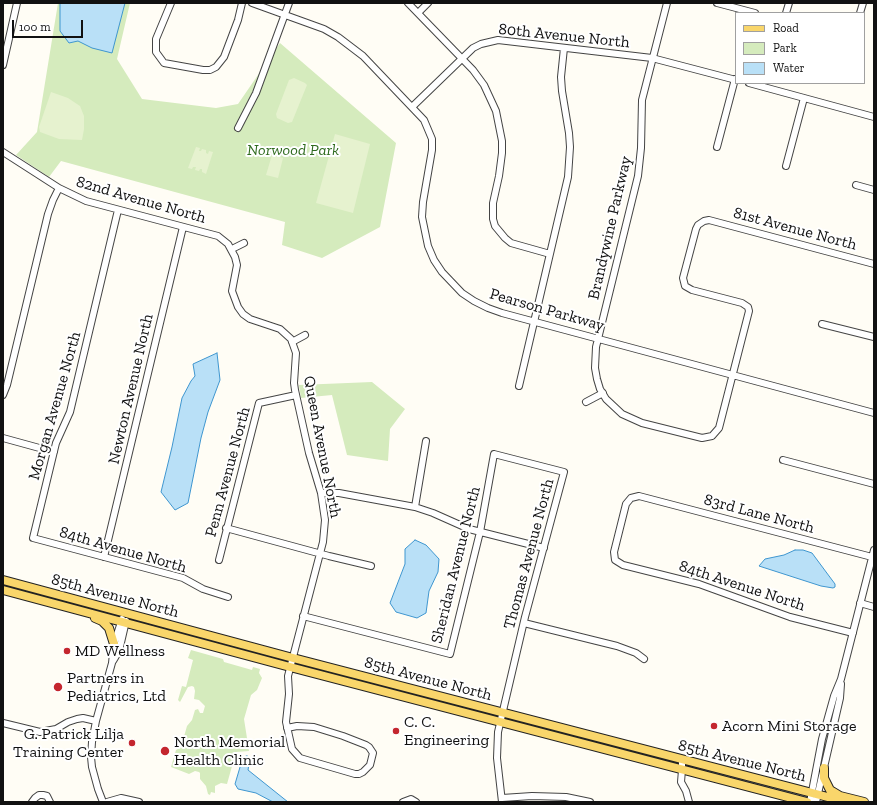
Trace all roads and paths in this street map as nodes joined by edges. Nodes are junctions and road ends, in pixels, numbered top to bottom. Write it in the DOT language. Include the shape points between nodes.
graph roads {
  1 [pos="17,3"];
  2 [pos="170,3"];
  3 [pos="242,3"];
  4 [pos="252,3"];
  5 [pos="289,3"];
  6 [pos="408,3"];
  7 [pos="428,3"];
  8 [pos="667,3"];
  9 [pos="718,3"];
  10 [pos="751,12"];
  11 [pos="418,13"];
  12 [pos="285,15"];
  13 [pos="564,48"];
  14 [pos="462,58"];
  15 [pos="652,58"];
  16 [pos="3,65"];
  17 [pos="735,80"];
  18 [pos="735,84"];
  19 [pos="753,84"];
  20 [pos="804,98"];
  21 [pos="412,107"];
  22 [pos="874,117"];
  23 [pos="238,128"];
  24 [pos="717,147"];
  25 [pos="3,152"];
  26 [pos="786,166"];
  27 [pos="856,185"];
  28 [pos="59,188"];
  29 [pos="874,190"];
  30 [pos="118,210"];
  31 [pos="183,227"];
  32 [pos="244,243"];
  33 [pos="232,249"];
  34 [pos="550,254"];
  35 [pos="874,264"];
  36 [pos="534,322"];
  37 [pos="822,324"];
  38 [pos="305,335"];
  39 [pos="874,337"];
  40 [pos="598,339"];
  41 [pos="292,342"];
  42 [pos="3,366"];
  43 [pos="11,368"];
  44 [pos="734,375"];
  45 [pos="519,386"];
  46 [pos="603,393"];
  47 [pos="3,395"];
  48 [pos="296,395"];
  49 [pos="586,402"];
  50 [pos="874,413"];
  51 [pos="3,438"];
  52 [pos="426,441"];
  53 [pos="54,452"];
  54 [pos="494,454"];
  55 [pos="783,460"];
  56 [pos="874,484"];
  57 [pos="321,493"];
  58 [pos="415,507"];
  59 [pos="226,528"];
  60 [pos="480,532"];
  61 [pos="33,538"];
  62 [pos="544,548"];
  63 [pos="874,550"];
  64 [pos="319,554"];
  65 [pos="104,557"];
  66 [pos="872,557"];
  67 [pos="219,560"];
  68 [pos="622,565"];
  69 [pos="371,566"];
  70 [pos="3,580"];
  71 [pos="3,590"];
  72 [pos="28,596"];
  73 [pos="228,596"];
  74 [pos="860,603"];
  75 [pos="874,607"];
  76 [pos="126,613"];
  77 [pos="303,616"];
  78 [pos="124,622"];
  79 [pos="524,622"];
  80 [pos="853,634"];
  81 [pos="114,644"];
  82 [pos="293,658"];
  83 [pos="644,659"];
  84 [pos="112,663"];
  85 [pos="290,667"];
  86 [pos="842,679"];
  87 [pos="503,713"];
  88 [pos="96,721"];
  89 [pos="500,722"];
  90 [pos="3,723"];
  91 [pos="287,728"];
  92 [pos="682,760"];
  93 [pos="824,768"];
  94 [pos="682,770"];
  95 [pos="815,797"];
  96 [pos="502,800"];
  97 [pos="32,802"];
  98 [pos="50,802"];
  99 [pos="103,802"];
  100 [pos="107,802"];
  101 [pos="139,802"];
  102 [pos="403,802"];
  103 [pos="416,802"];
  104 [pos="590,802"];
  105 [pos="689,802"];
  106 [pos="808,802"];
  107 [pos="847,802"];
  108 [pos="864,802"];
  1 -- 16 [label="street"];
  2 -- 3 [label="street" via="156,40 156,52 164,63 203,70 216,67 224,57"];
  4 -- 12 [label="street, Pearson Parkway"];
  5 -- 12 [label="street"];
  6 -- 11 [label="street"];
  7 -- 11 [label="street"];
  8 -- 15 [label="street, Brandywine Parkway"];
  9 -- 10 [label="street"];
  11 -- 14 [label="street"];
  12 -- 21 [label="street, Pearson Parkway" via="324,29 350,46"];
  12 -- 23 [label="street" via="256,93"];
  13 -- 14 [label="street, 80th Avenue North" via="498,40 473,48"];
  13 -- 15 [label="street, 80th Avenue North"];
  13 -- 34 [label="street" via="561,77 569,133 569,162 565,192"];
  14 -- 21 [label="street, 80th Avenue North"];
  14 -- 34 [label="street" via="484,85 498,120 502,153 493,203 495,226 511,243"];
  15 -- 17 [label="street, 80th Avenue North"];
  15 -- 40 [label="street, Brandywine Parkway" via="642,100 638,176"];
  18 -- 24 [label="street"];
  19 -- 20 [label="street"];
  20 -- 22 [label="street"];
  20 -- 26 [label="street"];
  21 -- 36 [label="street, Pearson Parkway" via="424,120 432,139 432,155 422,217 428,246 434,260 452,283 474,302"];
  25 -- 28 [label="street, 82nd Avenue North"];
  27 -- 29 [label="street"];
  28 -- 30 [label="street, 82nd Avenue North" via="86,201"];
  28 -- 43 [label="street" via="48,214"];
  30 -- 31 [label="street, 82nd Avenue North"];
  30 -- 53 [label="street, Morgan Avenue North" via="70,412"];
  31 -- 33 [label="street, 82nd Avenue North" via="212,234"];
  31 -- 65 [label="street, Newton Avenue North"];
  32 -- 33 [label="street"];
  33 -- 41 [label="street" via="237,265 232,291 238,307 250,319 280,329"];
  34 -- 36 [label="street"];
  35 -- 44 [label="street, 81st Avenue North" via="709,220 700,223 696,229 684,278 686,286 748,307 749,315"];
  36 -- 40 [label="street, Pearson Parkway"];
  36 -- 45 [label="street"];
  37 -- 39 [label="street"];
  38 -- 41 [label="street"];
  40 -- 44 [label="street, Pearson Parkway"];
  40 -- 46 [label="street, Brandywine Parkway" via="594,357 595,368"];
  41 -- 48 [label="street, Queen Avenue North" via="296,353"];
  42 -- 43 [label="street"];
  43 -- 47 [label="street"];
  44 -- 46 [label="street, Brandywine Parkway" via="721,423 712,436 702,438 632,419 614,407"];
  44 -- 50 [label="street, Pearson Parkway"];
  46 -- 49 [label="street"];
  48 -- 57 [label="street, Queen Avenue North"];
  48 -- 59 [label="street, Penn Avenue North" via="259,403"];
  51 -- 53 [label="street"];
  52 -- 58 [label="street"];
  53 -- 61 [label="street, Morgan Avenue North"];
  54 -- 60 [label="street, Sheridan Avenue North"];
  54 -- 62 [label="street, Thomas Avenue North" via="564,472"];
  55 -- 56 [label="street"];
  57 -- 58 [label="street" via="339,493"];
  57 -- 64 [label="street, Queen Avenue North" via="325,520"];
  58 -- 60 [label="street"];
  59 -- 64 [label="street"];
  59 -- 67 [label="street, Penn Avenue North"];
  60 -- 62 [label="street"];
  60 -- 77 [label="street, Sheridan Avenue North" via="450,654"];
  61 -- 65 [label="street, 84th Avenue North"];
  62 -- 79 [label="street, Thomas Avenue North"];
  63 -- 66 [label="street"];
  64 -- 69 [label="street"];
  64 -- 77 [label="street, Queen Avenue North"];
  65 -- 73 [label="street, 84th Avenue North" via="183,578 203,589"];
  66 -- 68 [label="street, 83rd Lane North" via="639,496 631,498 626,504 614,552 615,560"];
  66 -- 74 [label="street"];
  68 -- 80 [label="street, 84th Avenue North" via="699,584 790,617"];
  70 -- 76 [label="main road, 85th Avenue North"];
  71 -- 72 [label="main road, 85th Avenue North"];
  72 -- 78 [label="main road, 85th Avenue North"];
  72 -- 81 [label="main road" via="43,604 102,621 109,628"];
  74 -- 75 [label="street"];
  74 -- 80 [label="street"];
  76 -- 78 [label="street"];
  76 -- 82 [label="main road, 85th Avenue North"];
  77 -- 82 [label="street, Queen Avenue North"];
  78 -- 81 [label="street"];
  78 -- 84 [label="street" via="119,651"];
  78 -- 85 [label="main road, 85th Avenue North"];
  79 -- 83 [label="street" via="617,646"];
  79 -- 87 [label="street, Thomas Avenue North"];
  80 -- 86 [label="street"];
  81 -- 84 [label="street"];
  82 -- 85 [label="street, Queen Avenue North"];
  82 -- 87 [label="main road, 85th Avenue North"];
  84 -- 88 [label="street"];
  85 -- 89 [label="main road, 85th Avenue North"];
  85 -- 91 [label="street, Queen Avenue North"];
  86 -- 93 [label="street"];
  86 -- 95 [label="street" via="834,696 822,738"];
  87 -- 89 [label="street, Thomas Avenue North"];
  87 -- 92 [label="main road, 85th Avenue North"];
  88 -- 90 [label="street" via="77,719 56,729 40,732"];
  88 -- 99 [label="street" via="91,752 95,779"];
  89 -- 94 [label="main road, 85th Avenue North"];
  89 -- 96 [label="street, Thomas Avenue North" via="496,758"];
  91 -- 91 [label="street, Queen Avenue North" via="292,748 300,758 355,774 363,772 370,765 373,753 366,745 314,727"];
  92 -- 94 [label="street"];
  92 -- 95 [label="main road, 85th Avenue North"];
  93 -- 95 [label="street"];
  93 -- 108 [label="main road" via="824,778 830,790 840,796"];
  94 -- 105 [label="street" via="681,782"];
  94 -- 106 [label="main road, 85th Avenue North"];
  95 -- 106 [label="street"];
  95 -- 107 [label="main road, 85th Avenue North"];
  96 -- 104 [label="street" via="532,796 566,797"];
  97 -- 98 [label="street" via="39,795 43,795 47,796"];
  100 -- 101 [label="street" via="121,798"];
  102 -- 103 [label="street" via="411,799"];
}
